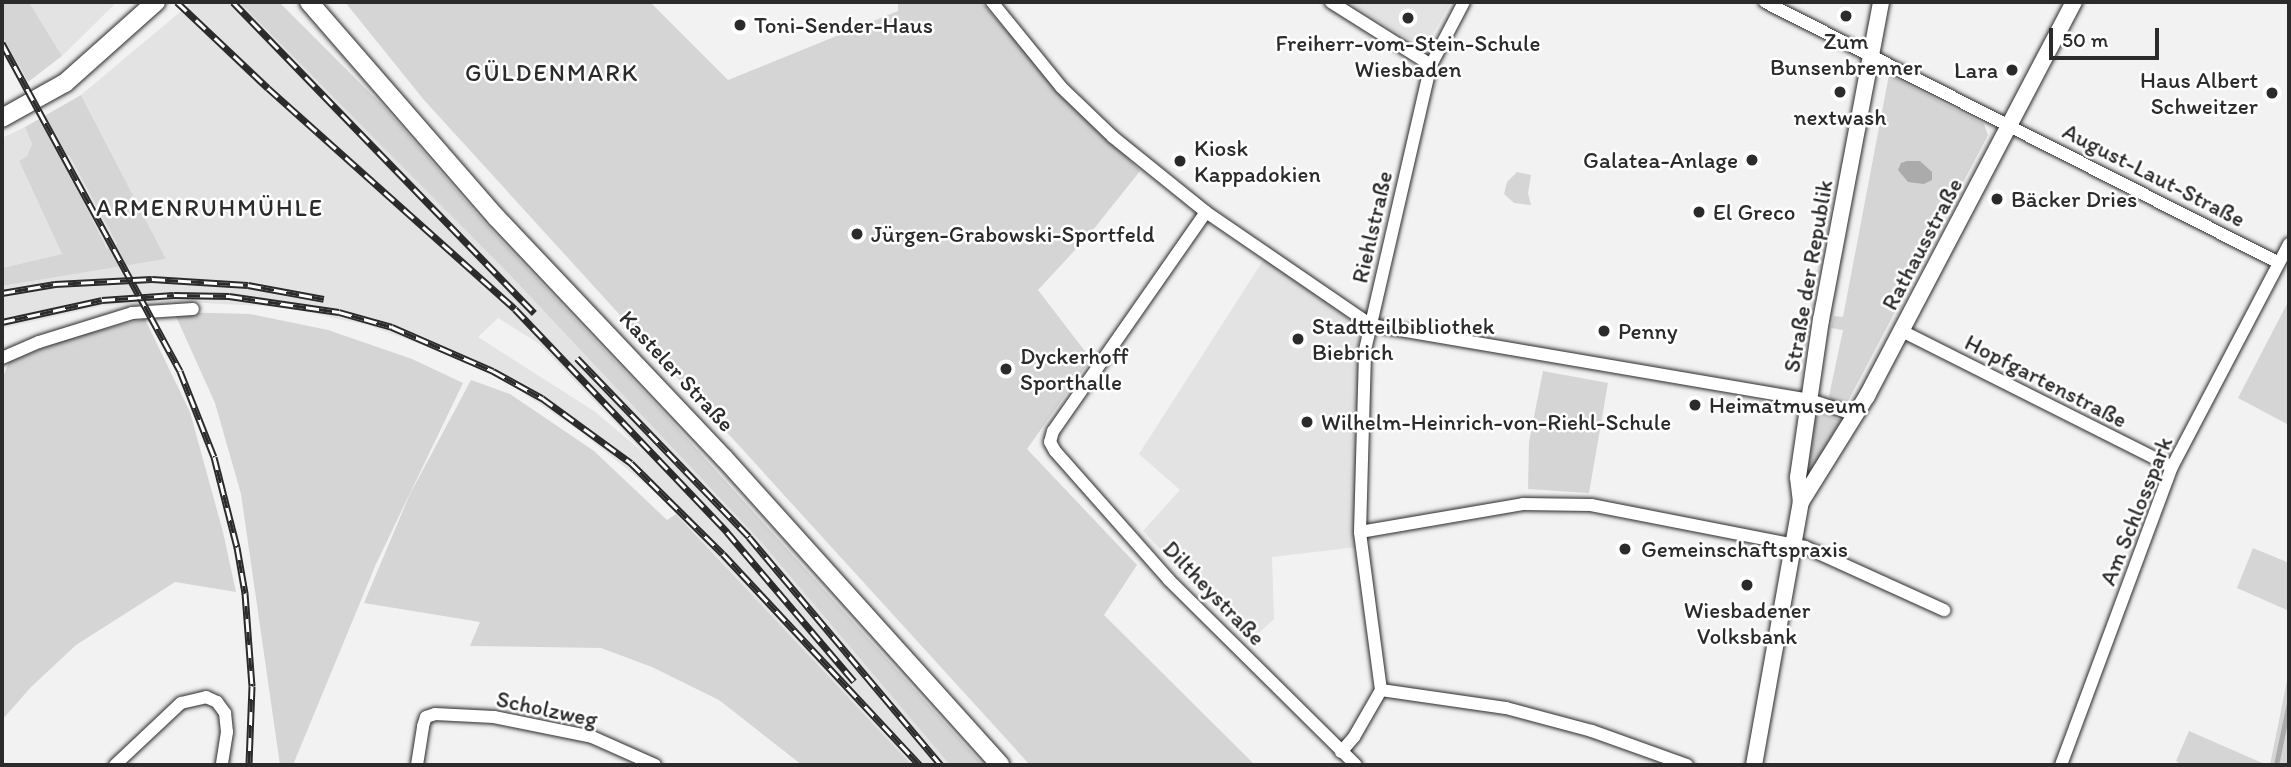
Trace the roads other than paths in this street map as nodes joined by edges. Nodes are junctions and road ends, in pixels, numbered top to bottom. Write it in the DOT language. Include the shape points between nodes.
graph roads {
  1 [pos="156,2"];
  2 [pos="992,2"];
  3 [pos="1331,2"];
  4 [pos="1464,2"];
  5 [pos="1765,2"];
  6 [pos="1881,2"];
  7 [pos="2074,2"];
  8 [pos="313,5"];
  9 [pos="1871,56"];
  10 [pos="1431,65"];
  11 [pos="2,118"];
  12 [pos="2010,125"];
  13 [pos="1206,212"];
  14 [pos="2289,244"];
  15 [pos="2279,263"];
  16 [pos="193,309"];
  17 [pos="1371,325"];
  18 [pos="1902,331"];
  19 [pos="2,358"];
  20 [pos="1810,400"];
  21 [pos="1856,415"];
  22 [pos="2172,467"];
  23 [pos="1801,502"];
  24 [pos="1360,532"];
  25 [pos="1794,544"];
  26 [pos="1944,610"];
  27 [pos="1381,690"];
  28 [pos="1341,752"];
  29 [pos="115,765"];
  30 [pos="222,765"];
  31 [pos="417,765"];
  32 [pos="655,765"];
  33 [pos="1000,765"];
  34 [pos="1356,765"];
  35 [pos="1687,765"];
  36 [pos="1754,765"];
  37 [pos="2061,765"];
  1 -- 11 [label="main road" via="65,83"];
  2 -- 13 [label="street" via="1060,87"];
  3 -- 10 [label="street"];
  4 -- 10 [label="street, Riehlstraße"];
  5 -- 9 [label="street, August-Laut-Straße"];
  6 -- 9 [label="street, Straße der Republik"];
  7 -- 12 [label="street, Rathausstraße"];
  8 -- 33 [label="main road, Kasteler Straße" via="496,217 724,458"];
  9 -- 12 [label="street, August-Laut-Straße"];
  9 -- 20 [label="street, Straße der Republik"];
  10 -- 17 [label="street, Riehlstraße"];
  12 -- 15 [label="street, August-Laut-Straße"];
  12 -- 18 [label="street, Rathausstraße"];
  13 -- 17 [label="street"];
  13 -- 28 [label="street, Diltheystraße" via="1053,431 1050,442 1169,580"];
  14 -- 15 [label="street, Am Schlosspark"];
  15 -- 22 [label="street, Am Schlosspark"];
  16 -- 19 [label="street" via="132,313"];
  17 -- 20 [label="street"];
  17 -- 24 [label="street, Riehlstraße" via="1365,350"];
  18 -- 21 [label="street, Rathausstraße"];
  18 -- 22 [label="street, Hopfgartenstraße"];
  20 -- 21 [label="street"];
  20 -- 23 [label="street, Straße der Republik" via="1798,477"];
  21 -- 23 [label="street, Rathausstraße"];
  22 -- 37 [label="street, Am Schlosspark"];
  23 -- 25 [label="street, Straße der Republik"];
  24 -- 25 [label="street" via="1523,504 1580,505"];
  24 -- 27 [label="street, Riehlstraße"];
  25 -- 26 [label="street"];
  25 -- 36 [label="street, Straße der Republik"];
  27 -- 28 [label="street"];
  27 -- 35 [label="street" via="1507,708 1592,731"];
  28 -- 34 [label="street, Diltheystraße"];
  29 -- 30 [label="street" via="181,703 199,697 212,699 225,713"];
  31 -- 32 [label="street, Scholzweg" via="426,717 435,714 527,722 592,737"];
}
